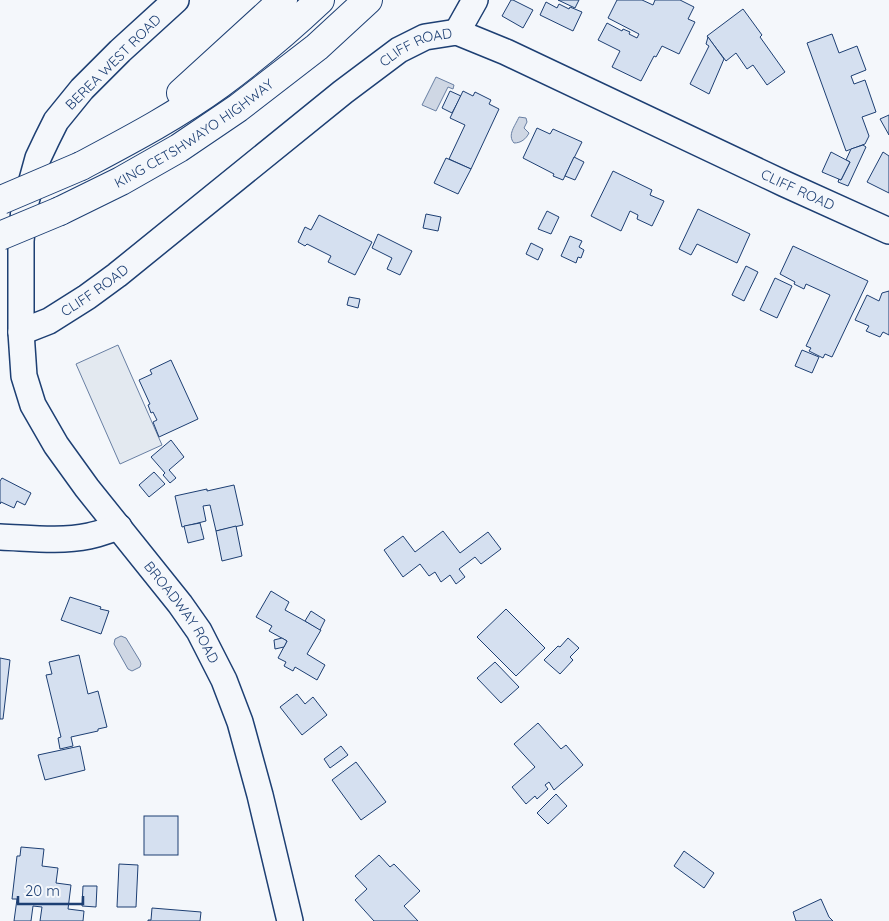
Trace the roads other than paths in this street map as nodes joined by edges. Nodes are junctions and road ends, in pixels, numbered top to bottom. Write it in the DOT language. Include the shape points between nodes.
graph roads {
  1 [pos="176,0"];
  2 [pos="283,0"];
  3 [pos="320,0"];
  4 [pos="368,0"];
  5 [pos="382,0"];
  6 [pos="475,0"];
  7 [pos="458,32"];
  8 [pos="317,47"];
  9 [pos="126,143"];
  10 [pos="1,200"];
  11 [pos="889,232"];
  12 [pos="0,236"];
  13 [pos="21,332"];
  14 [pos="119,527"];
  15 [pos="0,537"];
  16 [pos="290,921"];
  1 -- 13 [label="street, BEREA WEST ROAD" via="82,89 56,121 47,138 24,209"];
  2 -- 9 [label="highway"];
  3 -- 9 [label="highway, KING CETSHWAYO HIGHWAY" via="219,85"];
  4 -- 8 [label="highway, KING CETSHWAYO HIGHWAY"];
  5 -- 8 [label="highway" via="357,22"];
  6 -- 7 [label="street"];
  7 -- 11 [label="street, CLIFF ROAD"];
  7 -- 13 [label="street, CLIFF ROAD" via="425,37 399,50 117,275 66,311"];
  8 -- 12 [label="highway, KING CETSHWAYO HIGHWAY, bridge" via="238,108 179,148 121,182"];
  9 -- 10 [label="highway, KING CETSHWAYO HIGHWAY, bridge"];
  13 -- 14 [label="street, BROADWAY ROAD" via="24,376 33,405 56,445"];
  14 -- 15 [label="street" via="76,538"];
  14 -- 16 [label="street, BROADWAY ROAD" via="199,631 224,680 240,722 260,795"];
}
